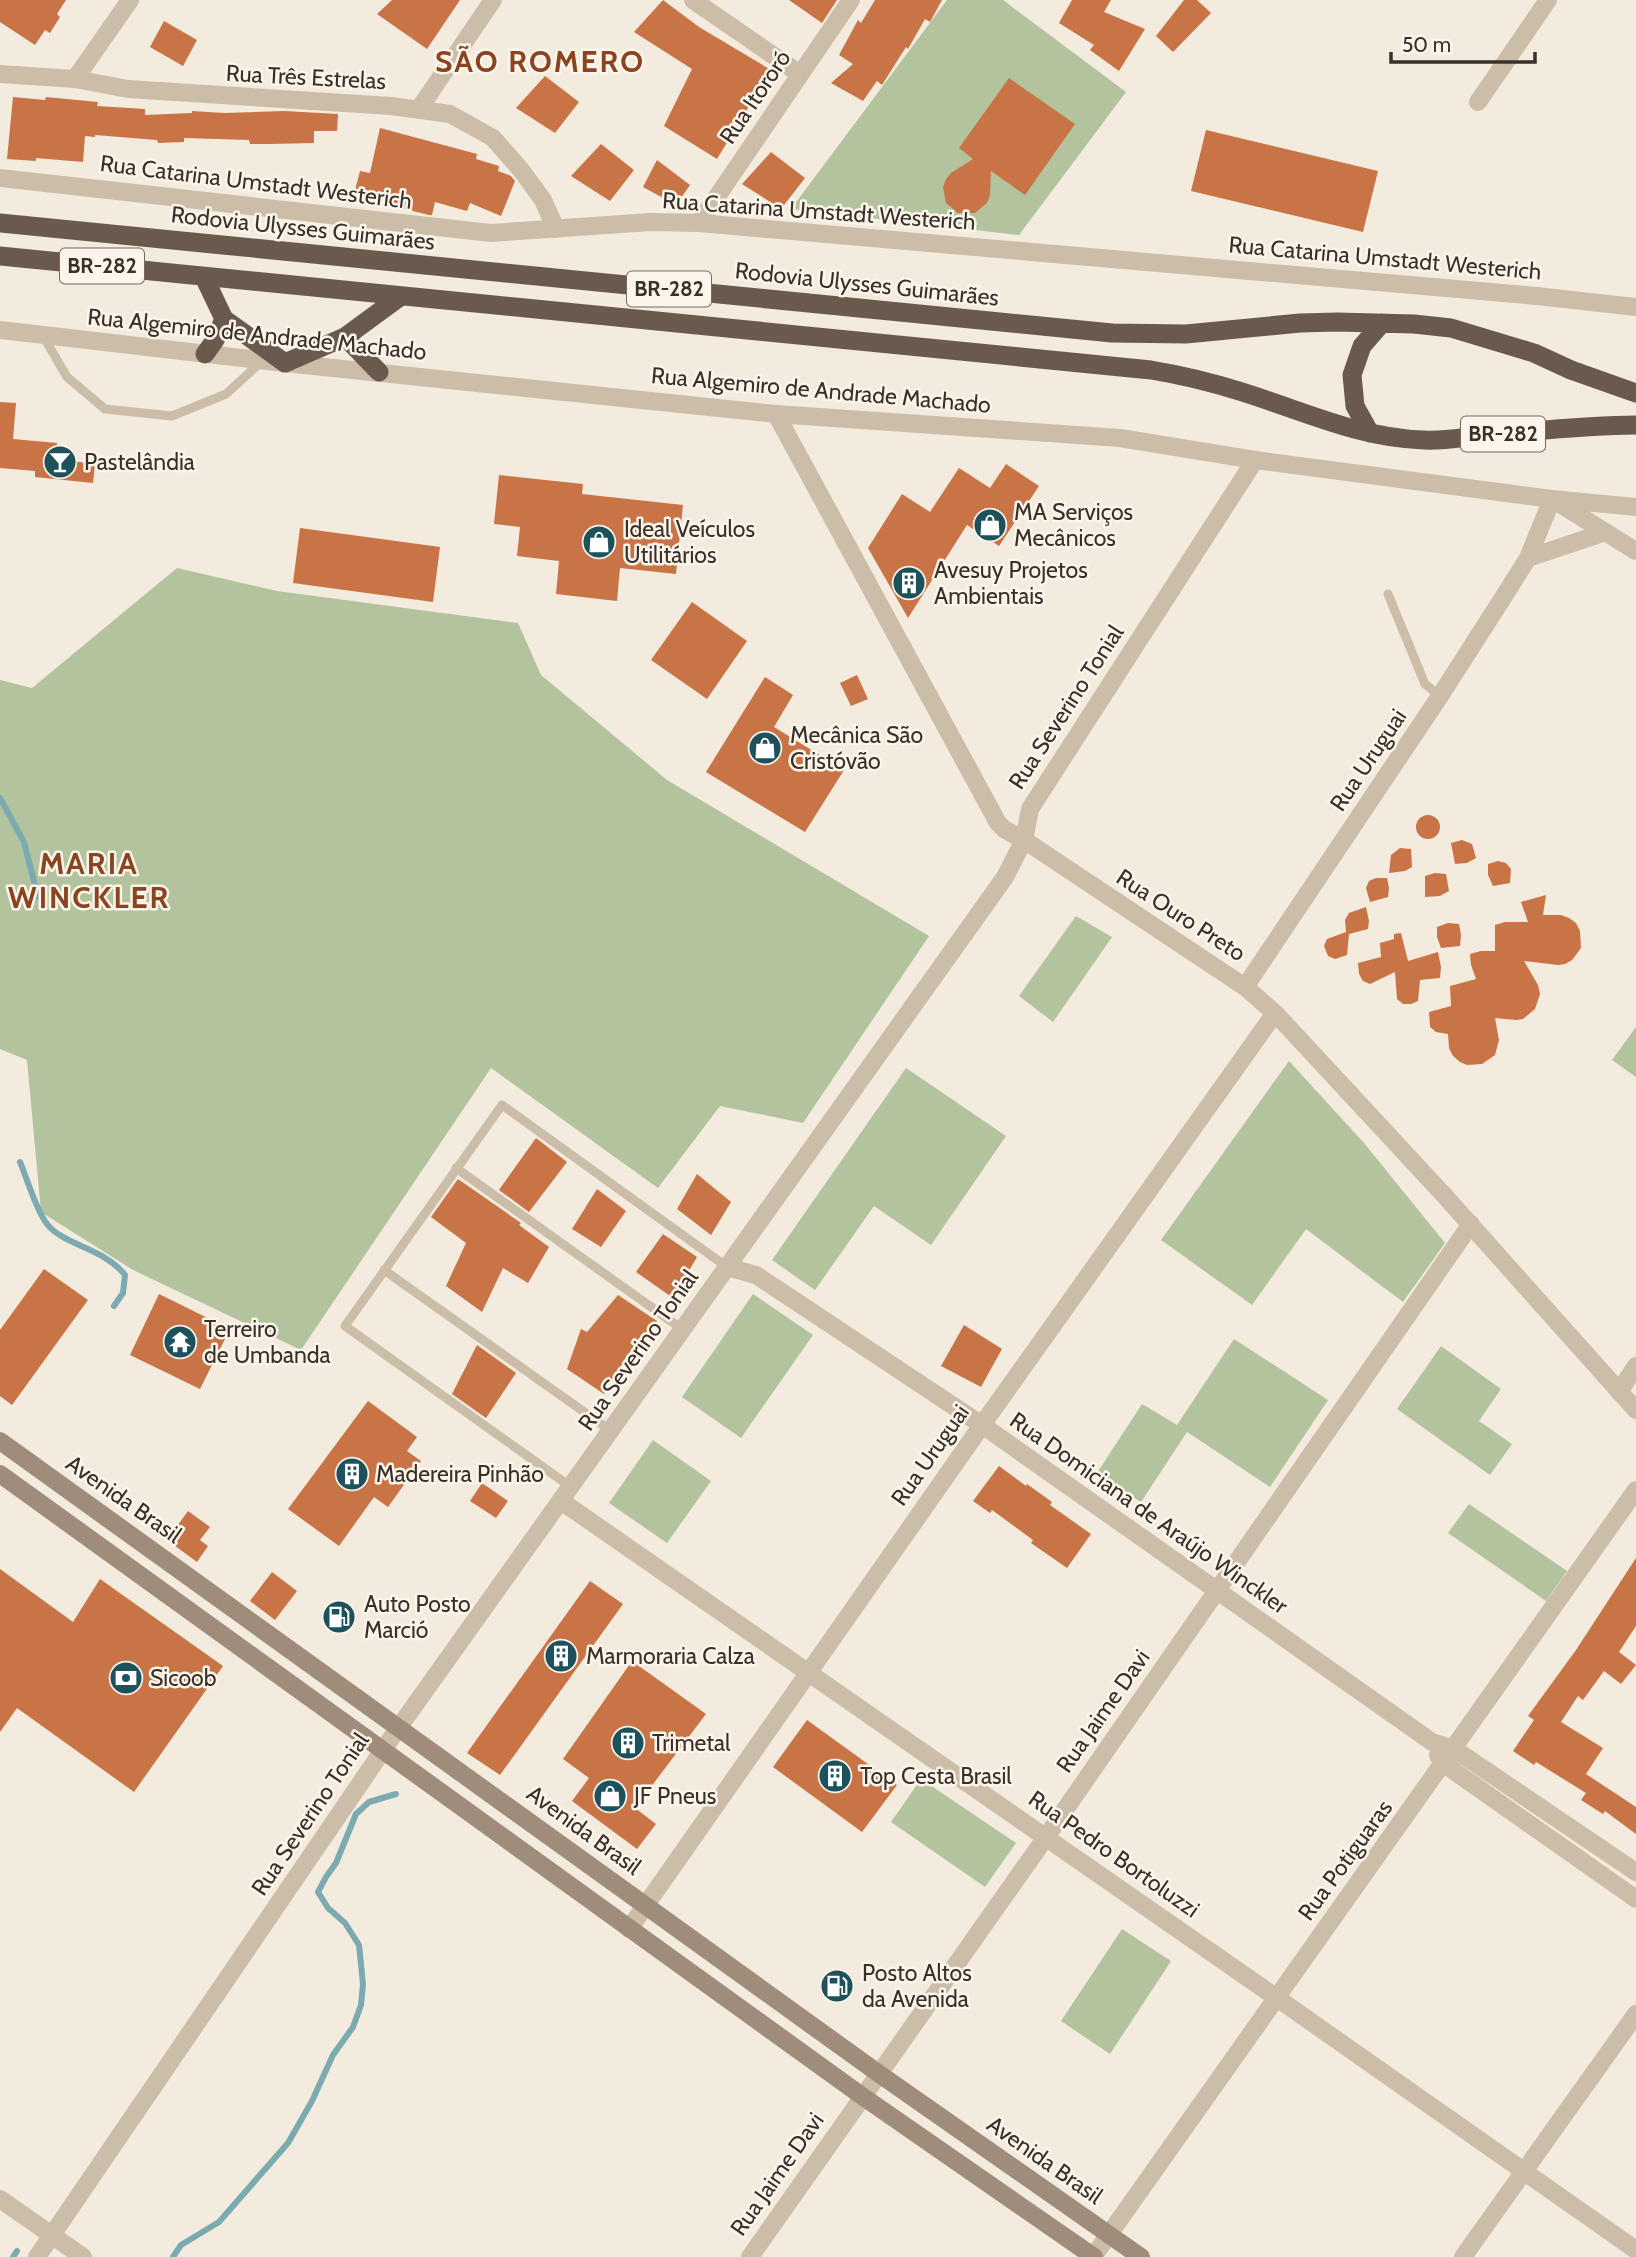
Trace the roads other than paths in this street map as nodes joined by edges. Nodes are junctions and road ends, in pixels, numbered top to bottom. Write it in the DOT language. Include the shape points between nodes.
graph roads {
  1 [pos="130,0"];
  2 [pos="494,0"];
  3 [pos="693,0"];
  4 [pos="851,0"];
  5 [pos="1548,0"];
  6 [pos="0,74"];
  7 [pos="800,74"];
  8 [pos="75,79"];
  9 [pos="1478,102"];
  10 [pos="419,109"];
  11 [pos="0,178"];
  12 [pos="0,223"];
  13 [pos="699,223"];
  14 [pos="556,229"];
  15 [pos="0,256"];
  16 [pos="204,277"];
  17 [pos="401,296"];
  18 [pos="1636,307"];
  19 [pos="224,319"];
  20 [pos="1382,323"];
  21 [pos="0,330"];
  22 [pos="43,336"];
  23 [pos="345,337"];
  24 [pos="205,354"];
  25 [pos="262,361"];
  26 [pos="285,363"];
  27 [pos="379,372"];
  28 [pos="1636,393"];
  29 [pos="776,414"];
  30 [pos="1636,425"];
  31 [pos="1370,433"];
  32 [pos="1255,460"];
  33 [pos="1552,499"];
  34 [pos="1636,507"];
  35 [pos="1606,532"];
  36 [pos="1636,551"];
  37 [pos="1528,558"];
  38 [pos="1388,594"];
  39 [pos="1440,696"];
  40 [pos="1024,840"];
  41 [pos="1245,987"];
  42 [pos="1275,1013"];
  43 [pos="456,1168"];
  44 [pos="1471,1224"];
  45 [pos="727,1267"];
  46 [pos="384,1270"];
  47 [pos="682,1329"];
  48 [pos="1636,1366"];
  49 [pos="1619,1392"];
  50 [pos="1636,1410"];
  51 [pos="982,1425"];
  52 [pos="611,1431"];
  53 [pos="0,1441"];
  54 [pos="0,1474"];
  55 [pos="1636,1490"];
  56 [pos="566,1494"];
  57 [pos="157,1552"];
  58 [pos="141,1575"];
  59 [pos="1216,1591"];
  60 [pos="809,1672"];
  61 [pos="399,1727"];
  62 [pos="1432,1742"];
  63 [pos="1454,1749"];
  64 [pos="382,1751"];
  65 [pos="1444,1764"];
  66 [pos="1551,1813"];
  67 [pos="1538,1830"];
  68 [pos="1046,1837"];
  69 [pos="1613,1856"];
  70 [pos="1636,1872"];
  71 [pos="1599,1873"];
  72 [pos="1636,1899"];
  73 [pos="645,1905"];
  74 [pos="629,1929"];
  75 [pos="1277,1998"];
  76 [pos="1636,2014"];
  77 [pos="878,2073"];
  78 [pos="862,2096"];
  79 [pos="1523,2172"];
  80 [pos="0,2199"];
  81 [pos="1109,2234"];
  82 [pos="53,2235"];
  83 [pos="1636,2250"];
  84 [pos="37,2257"];
  85 [pos="83,2257"];
  86 [pos="750,2257"];
  87 [pos="1093,2257"];
  88 [pos="1141,2257"];
  89 [pos="1463,2257"];
  1 -- 8 [label="street"];
  2 -- 10 [label="street"];
  3 -- 7 [label="street"];
  4 -- 7 [label="street, Rua Itororó"];
  5 -- 9 [label="street"];
  6 -- 8 [label="street, Rua Três Estrelas"];
  7 -- 13 [label="street, Rua Itororó"];
  8 -- 10 [label="street, Rua Três Estrelas" via="128,89"];
  10 -- 14 [label="street, Rua Três Estrelas" via="450,114 493,138 543,200"];
  11 -- 14 [label="street, Rua Catarina Umstadt Westerich" via="491,233"];
  12 -- 20 [label="highway, Rodovia Ulysses Guimarães / BR-282" via="1112,333 1186,334 1300,323"];
  13 -- 14 [label="street, Rua Catarina Umstadt Westerich"];
  13 -- 18 [label="street, Rua Catarina Umstadt Westerich"];
  15 -- 16 [label="highway, BR-282"];
  16 -- 17 [label="highway, BR-282"];
  16 -- 19 [label="highway"];
  17 -- 23 [label="highway"];
  17 -- 31 [label="highway, BR-282" via="1152,370 1197,378"];
  19 -- 24 [label="highway"];
  19 -- 26 [label="highway"];
  20 -- 28 [label="highway, Rodovia Ulysses Guimarães / BR-282" via="1464,331"];
  20 -- 31 [label="highway" via="1362,345 1352,375 1355,406"];
  21 -- 22 [label="street, Rua Algemiro de Andrade Machado"];
  22 -- 24 [label="street, Rua Algemiro de Andrade Machado"];
  22 -- 25 [label="lane" via="67,377 105,409 172,416 226,394"];
  23 -- 26 [label="highway"];
  23 -- 27 [label="highway"];
  24 -- 25 [label="street, Rua Algemiro de Andrade Machado"];
  25 -- 26 [label="street, Rua Algemiro de Andrade Machado"];
  26 -- 27 [label="street, Rua Algemiro de Andrade Machado"];
  27 -- 29 [label="street, Rua Algemiro de Andrade Machado"];
  29 -- 32 [label="street, Rua Algemiro de Andrade Machado" via="1120,438"];
  29 -- 40 [label="street, Rua Ouro Preto" via="998,823"];
  30 -- 31 [label="highway, BR-282" via="1571,426 1424,440"];
  32 -- 33 [label="street, Rua Algemiro de Andrade Machado"];
  32 -- 40 [label="street, Rua Severino Tonial" via="1030,809"];
  33 -- 34 [label="street, Rua Algemiro de Andrade Machado"];
  33 -- 35 [label="street"];
  33 -- 37 [label="street, Rua Uruguai"];
  35 -- 36 [label="street"];
  35 -- 37 [label="street"];
  37 -- 39 [label="street, Rua Uruguai"];
  38 -- 39 [label="lane" via="1425,684"];
  39 -- 41 [label="street, Rua Uruguai"];
  40 -- 41 [label="street, Rua Ouro Preto"];
  40 -- 45 [label="street, Rua Severino Tonial" via="1005,877"];
  41 -- 42 [label="street, Rua Ouro Preto"];
  42 -- 44 [label="street, Rua Ouro Preto"];
  42 -- 51 [label="street, Rua Uruguai"];
  43 -- 45 [label="lane" via="502,1105"];
  43 -- 46 [label="lane"];
  43 -- 47 [label="lane"];
  44 -- 49 [label="street, Rua Ouro Preto"];
  44 -- 59 [label="street, Rua Jaime Davi"];
  45 -- 47 [label="street, Rua Severino Tonial"];
  45 -- 51 [label="street, Rua Domiciana de Araújo Winckler" via="756,1275"];
  46 -- 52 [label="lane"];
  46 -- 56 [label="lane" via="345,1326"];
  47 -- 52 [label="street, Rua Severino Tonial"];
  48 -- 49 [label="street"];
  49 -- 50 [label="street, Rua Ouro Preto"];
  51 -- 59 [label="street, Rua Domiciana de Araújo Winckler"];
  51 -- 60 [label="street, Rua Uruguai"];
  52 -- 56 [label="street, Rua Severino Tonial"];
  53 -- 57 [label="main road, Avenida Brasil"];
  54 -- 58 [label="main road"];
  55 -- 63 [label="street, Rua Potiguaras"];
  56 -- 60 [label="street, Rua Pedro Bortoluzzi"];
  56 -- 61 [label="street, Rua Severino Tonial"];
  57 -- 58 [label="main road"];
  57 -- 61 [label="main road, Avenida Brasil"];
  58 -- 64 [label="main road"];
  59 -- 62 [label="street, Rua Domiciana de Araújo Winckler"];
  59 -- 68 [label="street, Rua Jaime Davi"];
  60 -- 68 [label="street, Rua Pedro Bortoluzzi"];
  60 -- 73 [label="street, Rua Uruguai"];
  61 -- 64 [label="street, Rua Severino Tonial"];
  61 -- 73 [label="main road, Avenida Brasil"];
  62 -- 63 [label="street, Rua Domiciana de Araújo Winckler"];
  62 -- 65 [label="street, Rua Domiciana de Araújo Winckler"];
  63 -- 65 [label="street, Rua Potiguaras"];
  63 -- 66 [label="street, Rua Domiciana de Araújo Winckler"];
  64 -- 74 [label="main road"];
  64 -- 82 [label="street, Rua Severino Tonial"];
  65 -- 67 [label="street, Rua Domiciana de Araújo Winckler"];
  65 -- 75 [label="street, Rua Potiguaras"];
  66 -- 67 [label="street"];
  66 -- 69 [label="street, Rua Domiciana de Araújo Winckler"];
  67 -- 71 [label="street, Rua Domiciana de Araújo Winckler"];
  68 -- 75 [label="street, Rua Pedro Bortoluzzi"];
  68 -- 77 [label="street, Rua Jaime Davi"];
  69 -- 70 [label="street, Rua Domiciana de Araújo Winckler"];
  69 -- 71 [label="street"];
  71 -- 72 [label="street, Rua Domiciana de Araújo Winckler"];
  73 -- 74 [label="street, Rua Uruguai"];
  73 -- 77 [label="main road, Avenida Brasil"];
  74 -- 78 [label="main road"];
  75 -- 79 [label="street, Rua Pedro Bortoluzzi"];
  75 -- 81 [label="street, Rua Potiguaras"];
  76 -- 79 [label="street"];
  77 -- 78 [label="street, Rua Jaime Davi"];
  77 -- 81 [label="main road, Avenida Brasil"];
  78 -- 86 [label="street, Rua Jaime Davi"];
  78 -- 87 [label="main road"];
  79 -- 83 [label="street, Rua Pedro Bortoluzzi"];
  79 -- 89 [label="street"];
  80 -- 82 [label="street"];
  81 -- 87 [label="street, Rua Potiguaras"];
  81 -- 88 [label="main road, Avenida Brasil"];
  82 -- 84 [label="street, Rua Severino Tonial"];
  82 -- 85 [label="street"];
}
